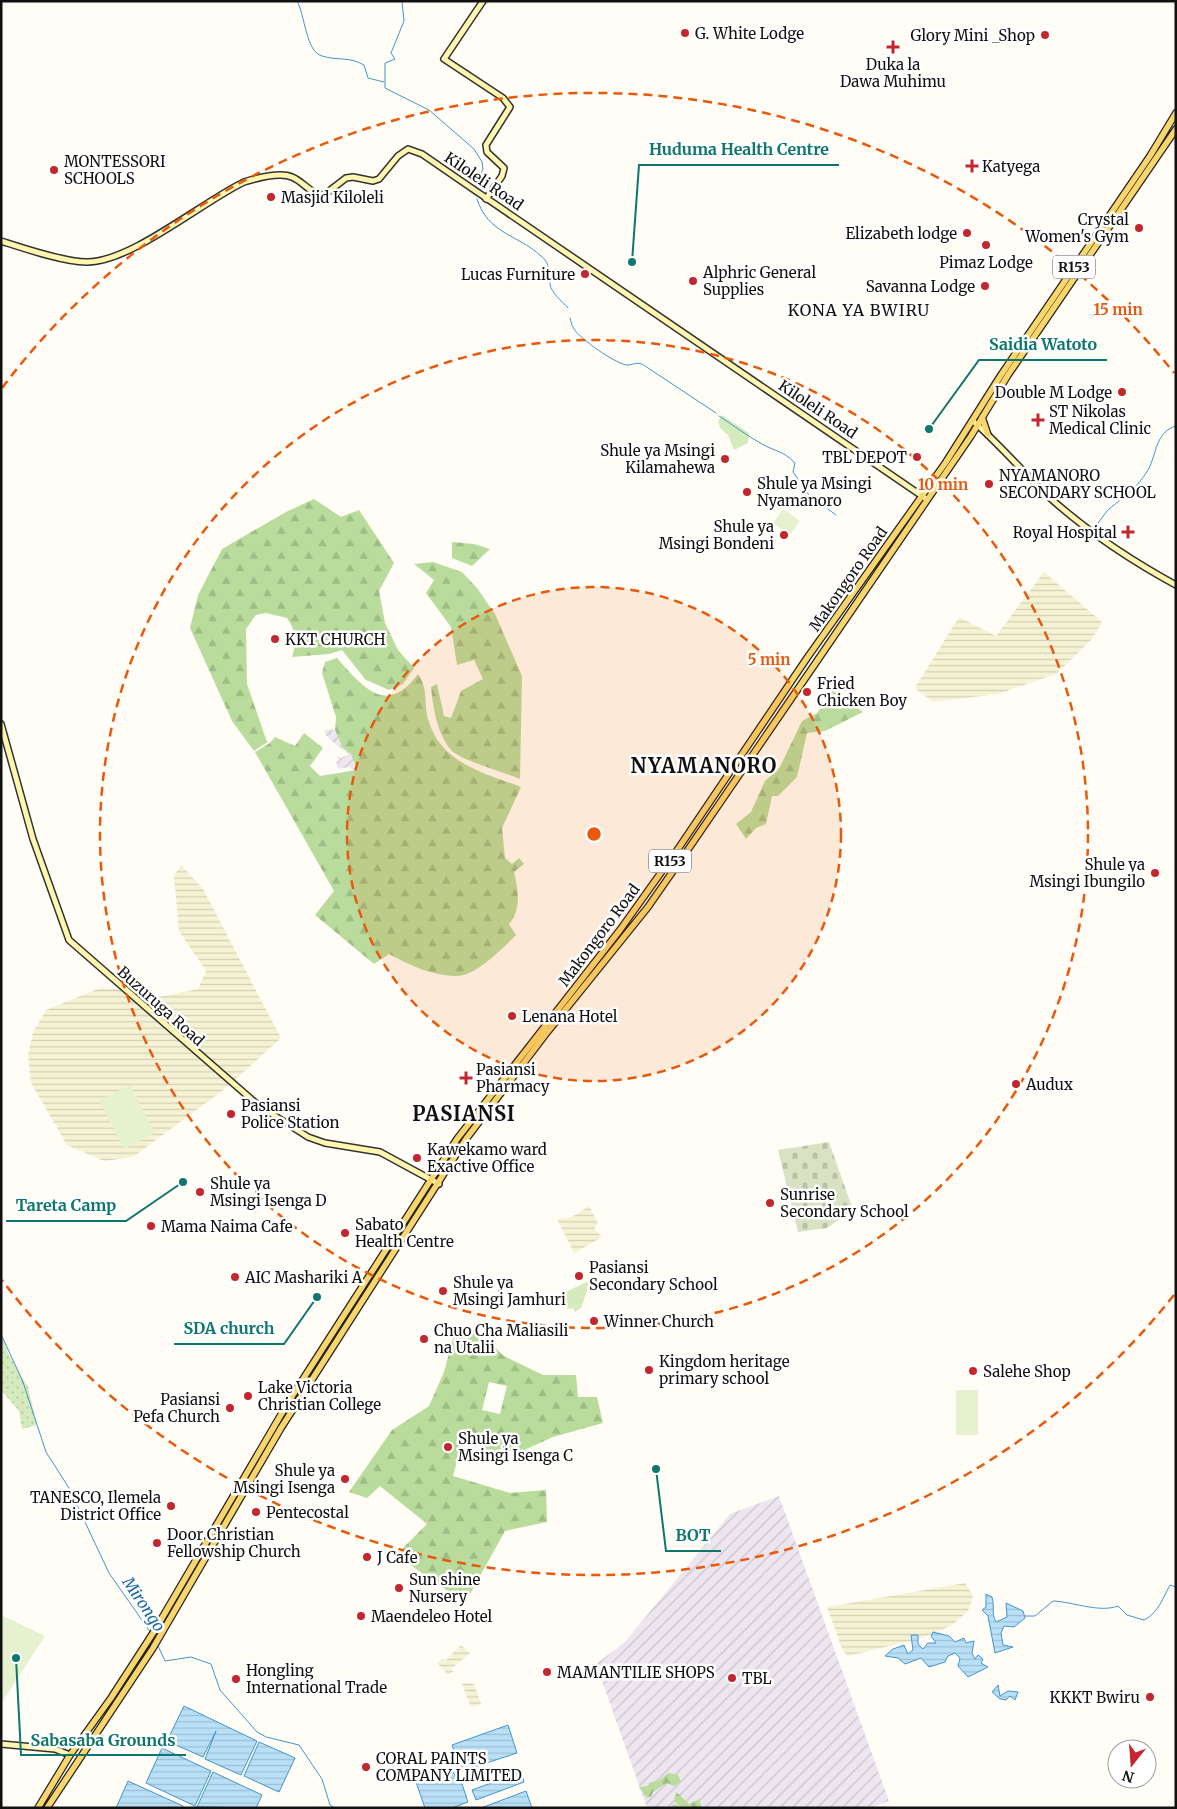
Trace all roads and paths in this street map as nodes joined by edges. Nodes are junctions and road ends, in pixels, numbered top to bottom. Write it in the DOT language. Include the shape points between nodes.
graph roads {
  1 [pos="483,1"];
  2 [pos="1176,113"];
  3 [pos="1176,129"];
  4 [pos="1176,136"];
  5 [pos="1169,140"];
  6 [pos="486,198"];
  7 [pos="1,241"];
  8 [pos="982,417"];
  9 [pos="975,423"];
  10 [pos="988,435"];
  11 [pos="971,436"];
  12 [pos="922,495"];
  13 [pos="927,500"];
  14 [pos="1176,585"];
  15 [pos="1,724"];
  16 [pos="513,1071"];
  17 [pos="432,1180"];
  18 [pos="439,1184"];
  19 [pos="1,1744"];
  20 [pos="70,1755"];
  21 [pos="38,1808"];
  22 [pos="47,1808"];
  1 -- 6 [label="main road" via="444,59 510,106 486,145 486,152 504,168"];
  2 -- 9 [label="main road, Makongoro Road / R153" via="1001,375"];
  3 -- 5 [label="main road, Makongoro Road / R153"];
  4 -- 5 [label="main road"];
  5 -- 8 [label="main road, Makongoro Road / R153"];
  6 -- 7 [label="main road, Kiloleli Road" via="422,154 408,149 379,179 346,178 324,196 287,176 244,182 144,242 94,262 76,261"];
  6 -- 12 [label="main road, Kiloleli Road"];
  8 -- 9 [label="main road, Makongoro Road / R153"];
  8 -- 10 [label="main road"];
  9 -- 10 [label="main road"];
  9 -- 11 [label="main road, Makongoro Road / R153"];
  9 -- 12 [label="main road, Makongoro Road / R153"];
  10 -- 11 [label="main road"];
  10 -- 14 [label="main road" via="1085,527"];
  11 -- 13 [label="main road, Makongoro Road / R153"];
  12 -- 13 [label="main road, Kiloleli Road"];
  12 -- 16 [label="main road, Makongoro Road / R153" via="680,846"];
  13 -- 16 [label="main road, Makongoro Road / R153" via="648,907"];
  15 -- 17 [label="main road, Buzuruga Road" via="33,840 69,940 258,1105 308,1137 380,1152"];
  16 -- 17 [label="main road, Makongoro Road / R153" via="457,1139"];
  16 -- 18 [label="main road, Makongoro Road / R153"];
  17 -- 18 [label="main road, Buzuruga Road"];
  17 -- 20 [label="main road, Makongoro Road / R153" via="257,1454 155,1630"];
  18 -- 22 [label="main road, Makongoro Road / R153" via="284,1423 153,1648"];
  19 -- 20 [label="main road" via="56,1750"];
  20 -- 21 [label="main road, R153"];
}
